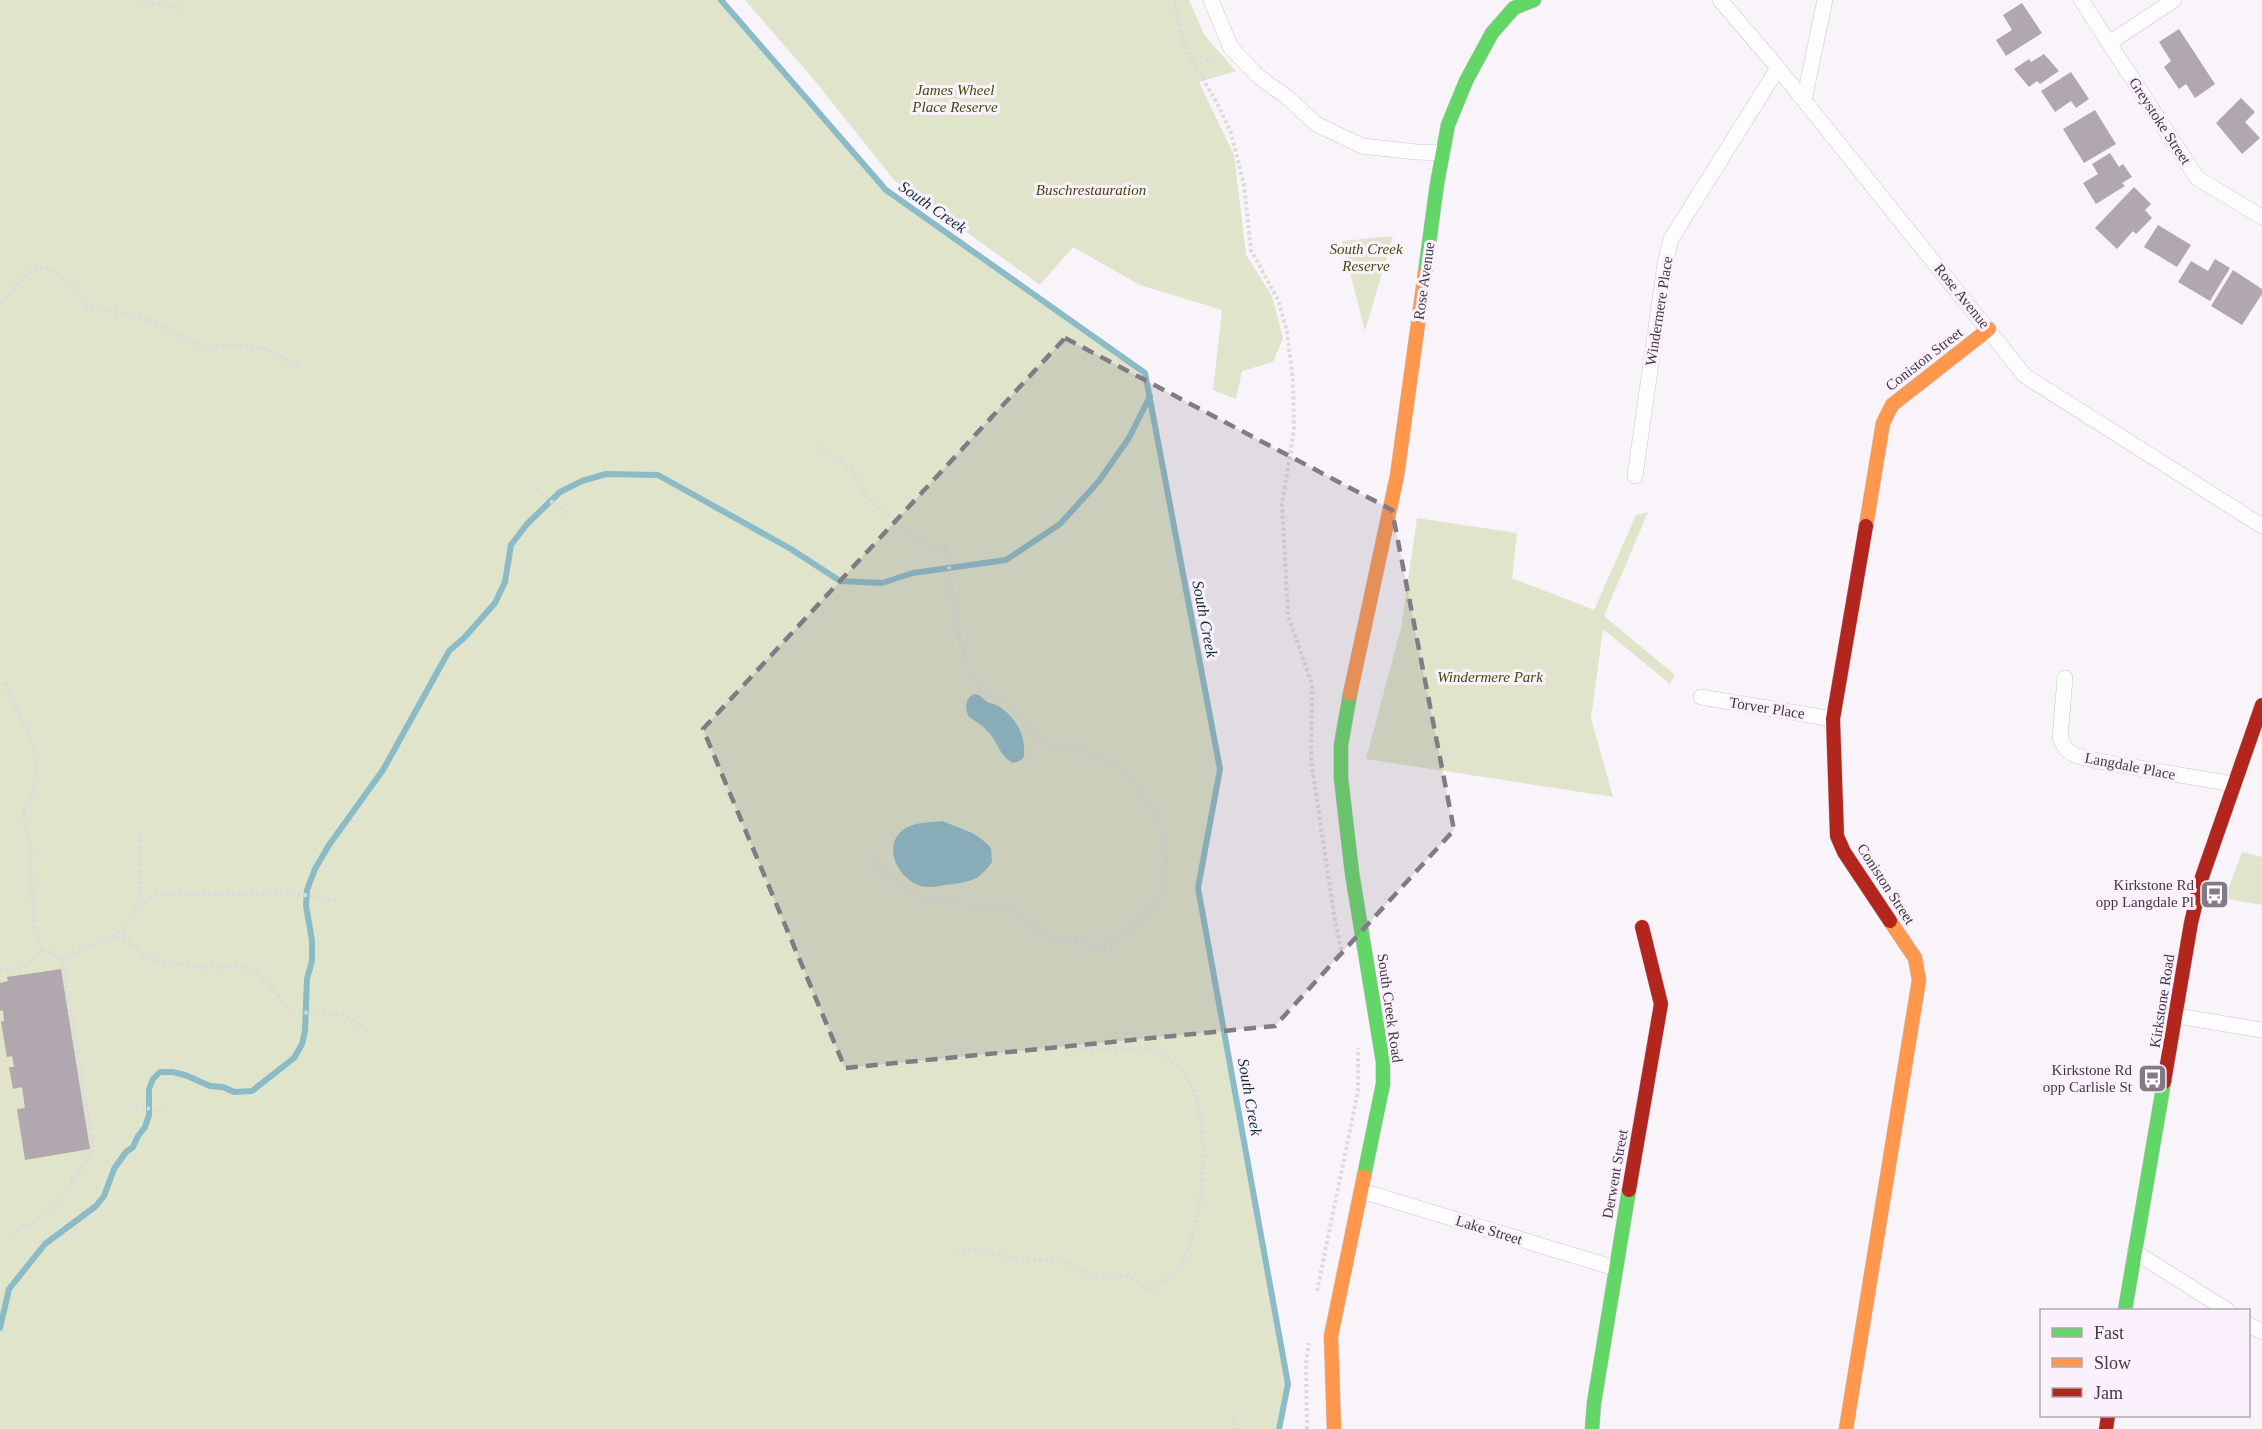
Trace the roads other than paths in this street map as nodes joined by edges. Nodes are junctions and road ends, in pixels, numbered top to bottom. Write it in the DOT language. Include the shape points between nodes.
graph roads {
  1 [pos="1210,0"];
  2 [pos="1534,0"];
  3 [pos="1720,0"];
  4 [pos="1825,0"];
  5 [pos="2081,0"];
  6 [pos="2174,0"];
  7 [pos="1511,4"];
  8 [pos="2109,43"];
  9 [pos="1778,68"];
  10 [pos="1804,100"];
  11 [pos="1443,153"];
  12 [pos="2262,217"];
  13 [pos="1989,329"];
  14 [pos="1635,476"];
  15 [pos="2262,526"];
  16 [pos="1371,592"];
  17 [pos="2065,678"];
  18 [pos="1701,697"];
  19 [pos="2262,705"];
  20 [pos="1833,719"];
  21 [pos="2233,784"];
  22 [pos="1642,927"];
  23 [pos="2177,1016"];
  24 [pos="2262,1030"];
  25 [pos="1362,1191"];
  26 [pos="2135,1252"];
  27 [pos="1615,1268"];
  28 [pos="2125,1309"];
  29 [pos="2224,1309"];
  30 [pos="1334,1429"];
  31 [pos="1592,1429"];
  32 [pos="1846,1429"];
  1 -- 11 [label="street" via="1231,48 1316,124 1362,146"];
  2 -- 7 [label="street, Rose Avenue"];
  3 -- 9 [label="street, Rose Avenue"];
  4 -- 10 [label="street"];
  5 -- 8 [label="street, Greystoke Street"];
  6 -- 8 [label="street"];
  7 -- 11 [label="street, Rose Avenue" via="1466,81 1448,125"];
  8 -- 12 [label="street, Greystoke Street" via="2197,178"];
  9 -- 10 [label="street, Rose Avenue"];
  9 -- 14 [label="street, Windermere Place" via="1671,239"];
  10 -- 13 [label="street, Rose Avenue"];
  11 -- 16 [label="street, Rose Avenue" via="1397,476"];
  13 -- 15 [label="street, Rose Avenue" via="2025,376"];
  13 -- 20 [label="street, Coniston Street" via="1892,405 1883,423"];
  16 -- 25 [label="street, South Creek Road" via="1341,745 1352,873 1383,1062 1383,1084"];
  17 -- 21 [label="street, Langdale Place" via="2060,738 2074,755"];
  18 -- 20 [label="street, Torver Place"];
  19 -- 21 [label="street, Kirkstone Road"];
  20 -- 32 [label="street, Coniston Street" via="1837,836 1915,958 1919,980"];
  21 -- 23 [label="street, Kirkstone Road" via="2202,877"];
  22 -- 27 [label="street, Derwent Street" via="1661,1005"];
  23 -- 24 [label="street"];
  23 -- 26 [label="street, Kirkstone Road"];
  25 -- 27 [label="street, Lake Street"];
  25 -- 30 [label="street, South Creek Road" via="1331,1335"];
  26 -- 28 [label="street, Kirkstone Road"];
  26 -- 29 [label="street"];
  27 -- 31 [label="street, Derwent Street"];
}
